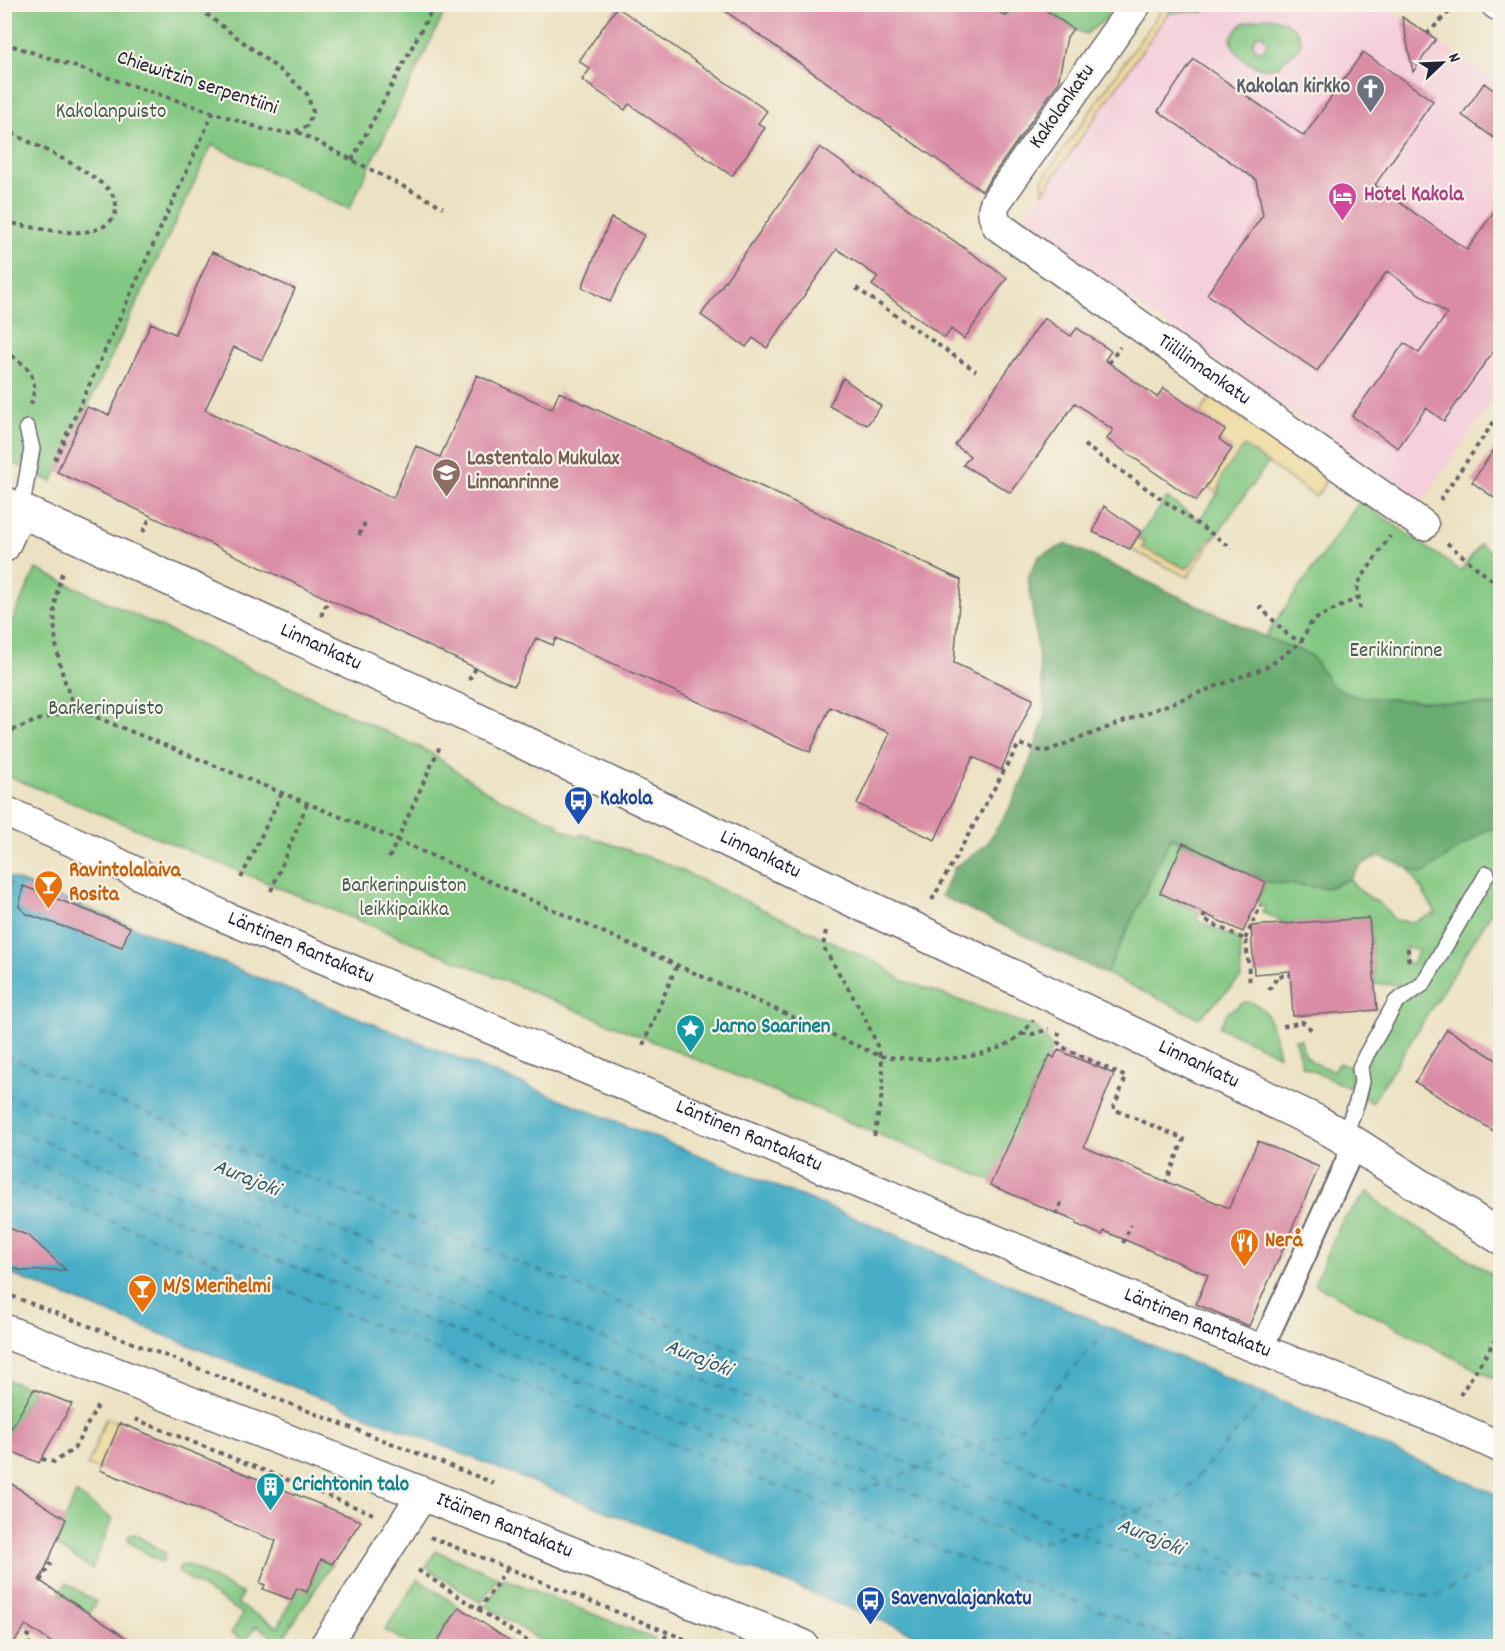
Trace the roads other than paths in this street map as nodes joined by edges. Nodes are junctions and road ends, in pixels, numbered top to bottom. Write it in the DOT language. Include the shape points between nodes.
graph roads {
  1 [pos="1136,4"];
  2 [pos="992,211"];
  3 [pos="27,428"];
  4 [pos="13,506"];
  5 [pos="1425,527"];
  6 [pos="4,547"];
  7 [pos="4,812"];
  8 [pos="1487,874"];
  9 [pos="1349,1140"];
  10 [pos="1500,1237"];
  11 [pos="4,1331"];
  12 [pos="1261,1350"];
  13 [pos="1500,1447"];
  14 [pos="423,1494"];
  15 [pos="325,1647"];
  16 [pos="802,1647"];
  1 -- 2 [label="street, Kakolankatu"];
  2 -- 5 [label="street, Tiililinnankatu" via="998,226"];
  3 -- 4 [label="lane" via="32,449"];
  4 -- 6 [label="street"];
  4 -- 9 [label="street, Linnankatu" via="467,715"];
  7 -- 12 [label="street, Läntinen Rantakatu" via="83,846 225,917"];
  8 -- 9 [label="lane" via="1422,984 1396,1002 1366,1054 1360,1068 1362,1082"];
  9 -- 10 [label="street, Linnankatu"];
  9 -- 12 [label="street"];
  11 -- 14 [label="street, Itäinen Rantakatu"];
  12 -- 13 [label="street, Läntinen Rantakatu"];
  14 -- 15 [label="street"];
  14 -- 16 [label="street, Itäinen Rantakatu"];
}
